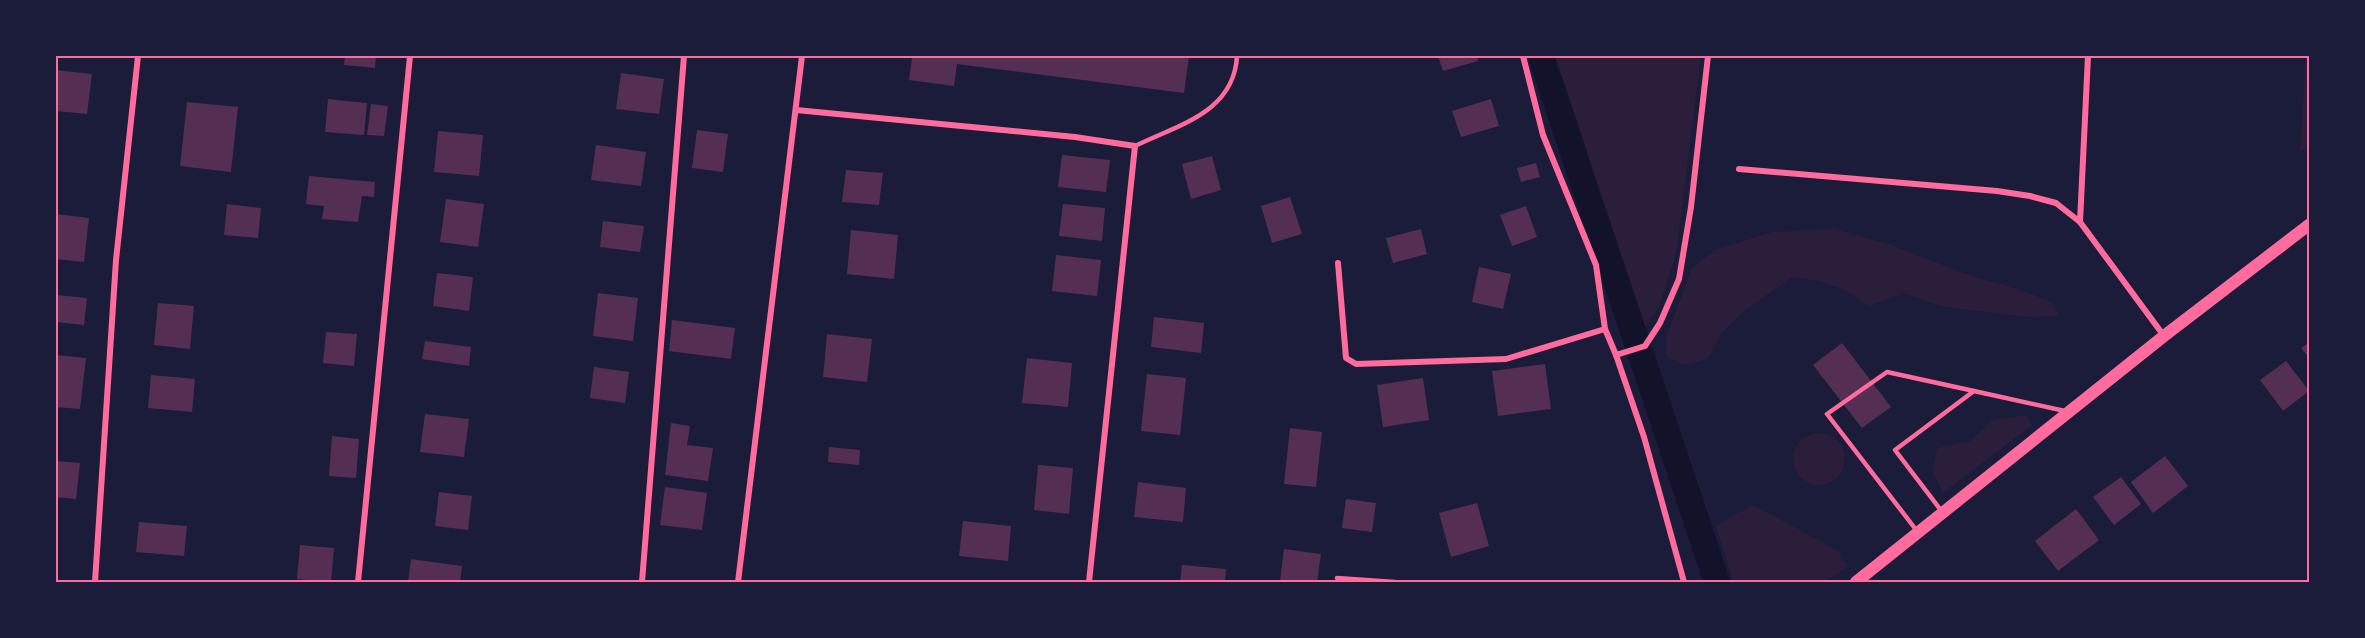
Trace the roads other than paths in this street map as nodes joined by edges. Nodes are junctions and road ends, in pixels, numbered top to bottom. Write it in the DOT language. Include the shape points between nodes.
graph roads {
  1 [pos="138,56"];
  2 [pos="410,56"];
  3 [pos="684,56"];
  4 [pos="802,56"];
  5 [pos="1236,56"];
  6 [pos="1523,56"];
  7 [pos="1708,56"];
  8 [pos="2088,56"];
  9 [pos="796,110"];
  10 [pos="1135,146"];
  11 [pos="1739,170"];
  12 [pos="2080,222"];
  13 [pos="2310,224"];
  14 [pos="1338,263"];
  15 [pos="1605,329"];
  16 [pos="2164,336"];
  17 [pos="1616,355"];
  18 [pos="1974,391"];
  19 [pos="2071,412"];
  20 [pos="1944,514"];
  21 [pos="1919,534"];
  22 [pos="1337,578"];
  23 [pos="95,582"];
  24 [pos="358,582"];
  25 [pos="642,582"];
  26 [pos="738,582"];
  27 [pos="1089,582"];
  28 [pos="1395,582"];
  29 [pos="1684,582"];
  30 [pos="1856,582"];
  1 -- 23 [label="street" via="116,261"];
  2 -- 24 [label="street"];
  3 -- 25 [label="street"];
  4 -- 9 [label="street"];
  5 -- 10 [label="lane" via="1236,72 1218,103 1182,126"];
  6 -- 15 [label="street" via="1543,135 1596,265"];
  7 -- 17 [label="street" via="1679,279 1645,346"];
  8 -- 12 [label="street"];
  9 -- 10 [label="street"];
  9 -- 26 [label="street"];
  10 -- 27 [label="street"];
  11 -- 12 [label="street" via="2030,196 2056,203"];
  12 -- 16 [label="street"];
  13 -- 16 [label="main road"];
  14 -- 15 [label="street" via="1346,358 1356,364 1506,359"];
  15 -- 17 [label="street"];
  16 -- 19 [label="main road"];
  17 -- 29 [label="street" via="1644,437"];
  18 -- 19 [label="lane"];
  18 -- 20 [label="lane" via="1896,450"];
  18 -- 21 [label="lane" via="1887,372 1827,414"];
  19 -- 20 [label="main road"];
  20 -- 21 [label="main road"];
  21 -- 30 [label="main road"];
  22 -- 28 [label="lane"];
}
